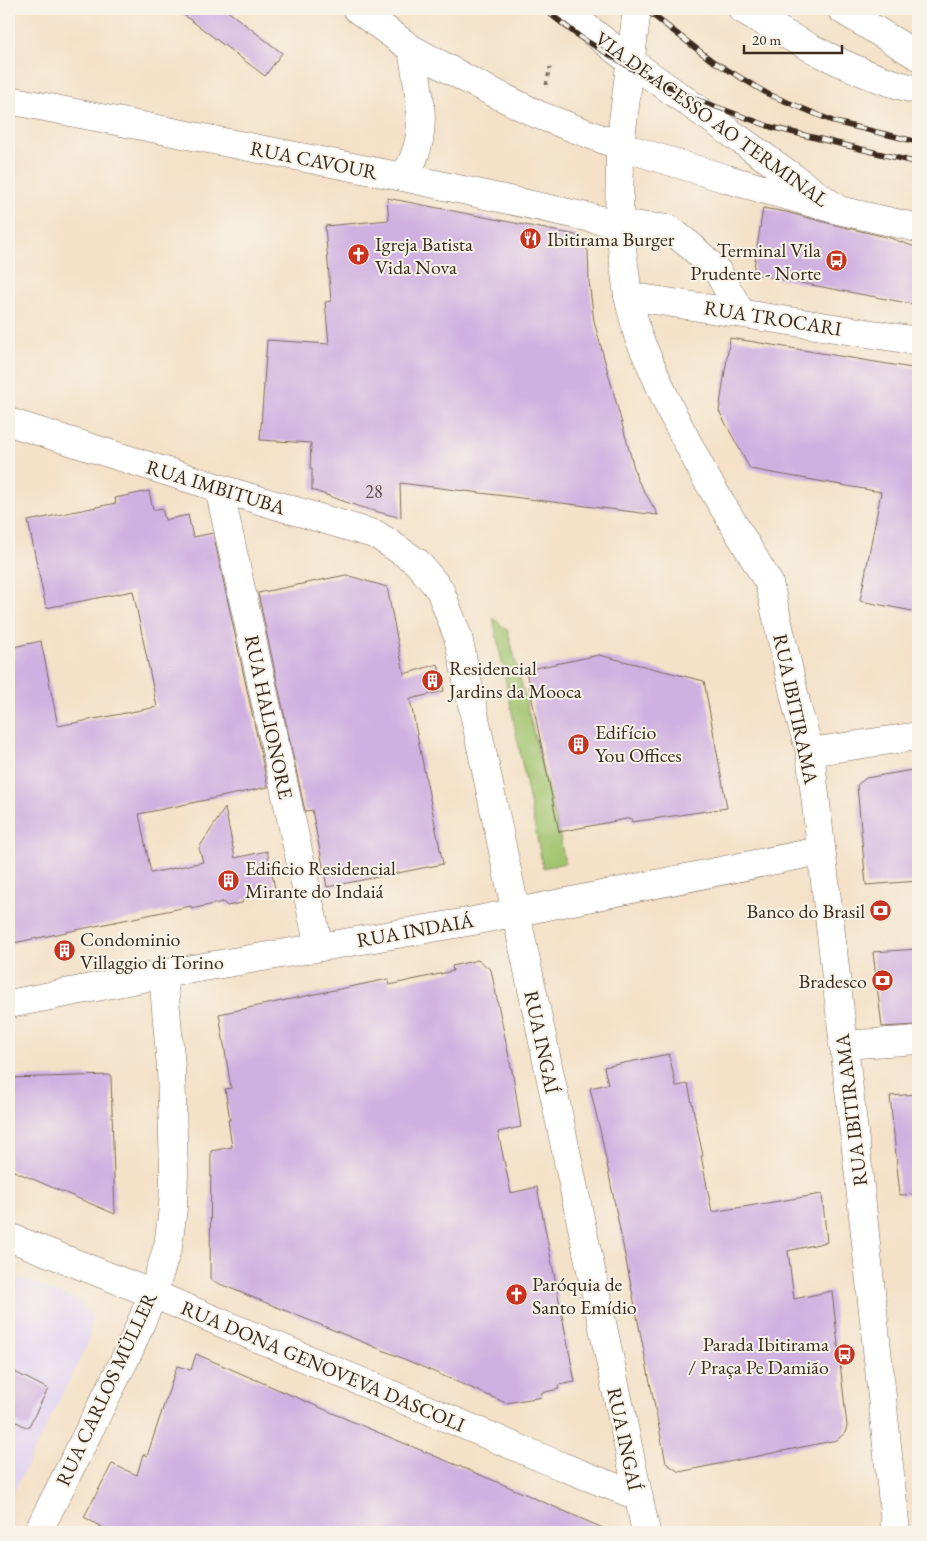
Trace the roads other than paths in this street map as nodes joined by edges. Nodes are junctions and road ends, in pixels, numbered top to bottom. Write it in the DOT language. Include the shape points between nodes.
graph roads {
  1 [pos="357,9"];
  2 [pos="563,9"];
  3 [pos="637,9"];
  4 [pos="742,9"];
  5 [pos="841,9"];
  6 [pos="412,49"];
  7 [pos="918,56"];
  8 [pos="630,61"];
  9 [pos="918,90"];
  10 [pos="9,100"];
  11 [pos="620,146"];
  12 [pos="403,177"];
  13 [pos="838,210"];
  14 [pos="619,224"];
  15 [pos="918,228"];
  16 [pos="628,296"];
  17 [pos="741,313"];
  18 [pos="918,341"];
  19 [pos="9,422"];
  20 [pos="218,488"];
  21 [pos="418,562"];
  22 [pos="918,736"];
  23 [pos="810,752"];
  24 [pos="820,851"];
  25 [pos="515,913"];
  26 [pos="319,947"];
  27 [pos="163,974"];
  28 [pos="9,1004"];
  29 [pos="918,1040"];
  30 [pos="843,1045"];
  31 [pos="9,1237"];
  32 [pos="153,1294"];
  33 [pos="637,1496"];
  34 [pos="38,1532"];
  35 [pos="646,1532"];
  36 [pos="896,1532"];
  1 -- 6 [label="main road"];
  2 -- 8 [label="main road, VIA DE ACESSO AO TERMINAL"];
  3 -- 8 [label="main road, RUA IBITIRAMA"];
  4 -- 9 [label="main road" via="789,37 856,69"];
  5 -- 7 [label="main road"];
  6 -- 11 [label="main road" via="540,115"];
  6 -- 12 [label="main road" via="418,85 420,133 415,156"];
  8 -- 11 [label="main road, RUA IBITIRAMA"];
  8 -- 13 [label="main road, VIA DE ACESSO AO TERMINAL"];
  10 -- 12 [label="main road, RUA CAVOUR"];
  11 -- 13 [label="main road"];
  11 -- 14 [label="main road, RUA IBITIRAMA"];
  12 -- 14 [label="main road, RUA CAVOUR"];
  13 -- 15 [label="main road"];
  14 -- 16 [label="main road, RUA IBITIRAMA"];
  14 -- 17 [label="main road, RUA CAVOUR" via="669,229 718,272"];
  16 -- 17 [label="main road, RUA TROCARI"];
  16 -- 23 [label="main road, RUA IBITIRAMA" via="638,336 670,409 706,478 770,583"];
  17 -- 18 [label="main road, RUA TROCARI"];
  19 -- 20 [label="main road, RUA IMBITUBA"];
  20 -- 21 [label="main road, RUA IMBITUBA" via="377,535"];
  20 -- 26 [label="main road, RUA HALIONORE"];
  21 -- 25 [label="main road, RUA INGAÍ" via="440,590 458,636"];
  22 -- 23 [label="main road"];
  23 -- 24 [label="main road, RUA IBITIRAMA"];
  24 -- 25 [label="main road, RUA INDAIÁ"];
  24 -- 30 [label="main road, RUA IBITIRAMA"];
  25 -- 26 [label="main road, RUA INDAIÁ"];
  25 -- 33 [label="main road, RUA INGAÍ"];
  26 -- 27 [label="main road, RUA INDAIÁ"];
  27 -- 28 [label="main road, RUA INDAIÁ"];
  27 -- 32 [label="main road, RUA CARLOS MÜLLER" via="174,1171 168,1246"];
  29 -- 30 [label="main road"];
  30 -- 36 [label="main road, RUA IBITIRAMA"];
  31 -- 32 [label="main road, RUA DONA GENOVEVA DASCOLI"];
  32 -- 33 [label="main road, RUA DONA GENOVEVA DASCOLI"];
  32 -- 34 [label="main road, RUA CARLOS MÜLLER" via="129,1351"];
  33 -- 35 [label="main road, RUA INGAÍ"];
}
